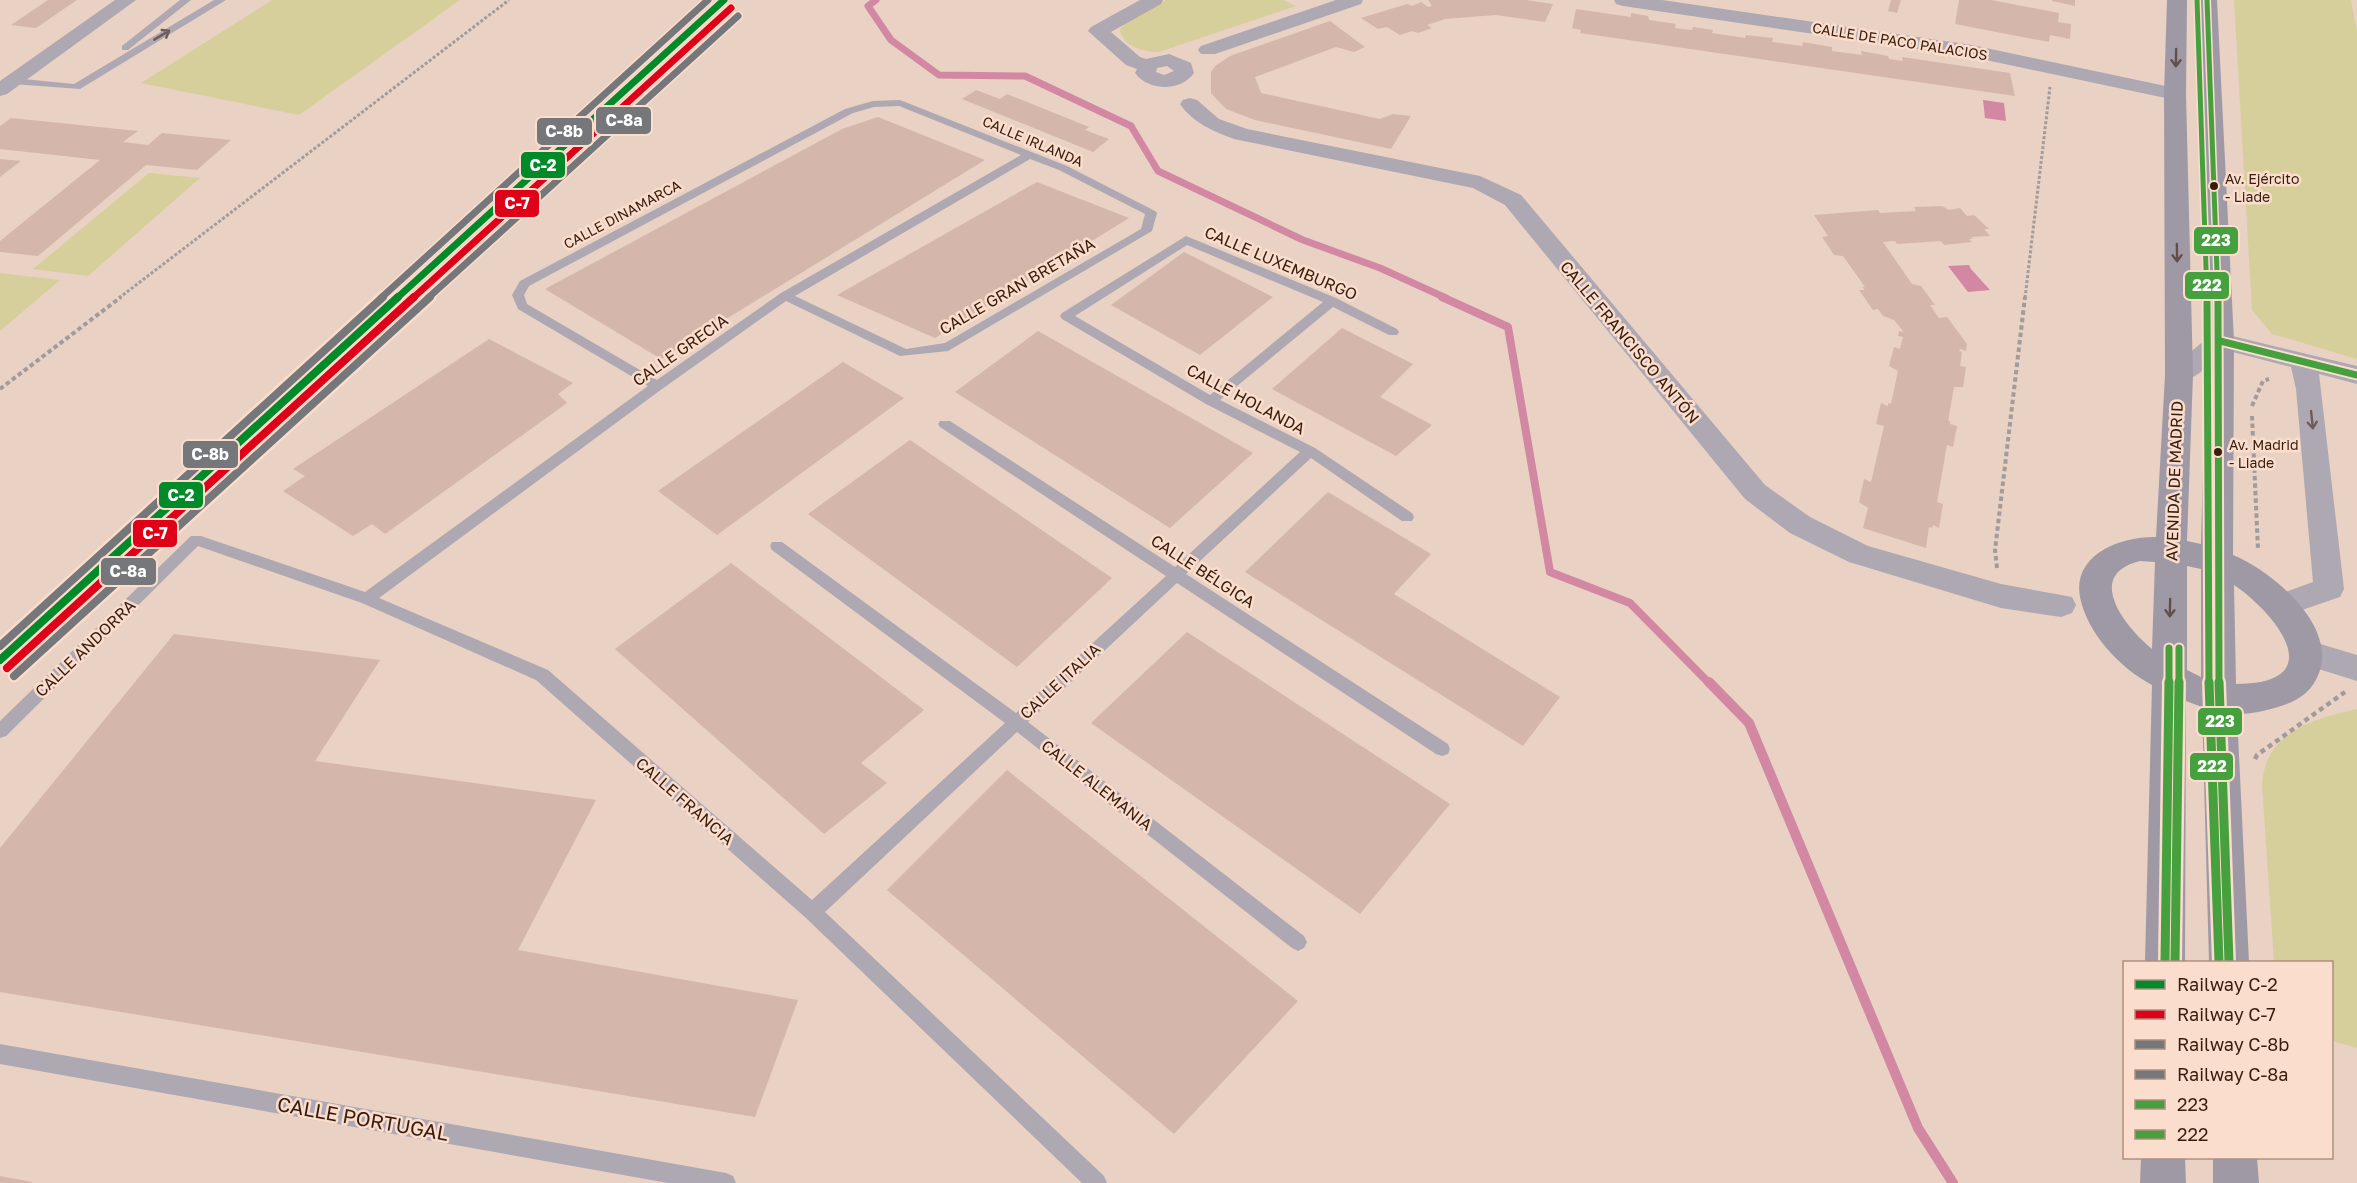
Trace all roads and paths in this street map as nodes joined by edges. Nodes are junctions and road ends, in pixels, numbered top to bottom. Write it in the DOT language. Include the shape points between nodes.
graph roads {
  1 [pos="127,0"];
  2 [pos="186,0"];
  3 [pos="221,0"];
  4 [pos="509,0"];
  5 [pos="1154,0"];
  6 [pos="1354,0"];
  7 [pos="1623,0"];
  8 [pos="2177,0"];
  9 [pos="2207,0"];
  10 [pos="2052,68"];
  11 [pos="1178,69"];
  12 [pos="1148,71"];
  13 [pos="4,83"];
  14 [pos="76,87"];
  15 [pos="2175,94"];
  16 [pos="900,103"];
  17 [pos="1190,104"];
  18 [pos="1030,154"];
  19 [pos="1150,213"];
  20 [pos="785,296"];
  21 [pos="1332,301"];
  22 [pos="1066,316"];
  23 [pos="1393,332"];
  24 [pos="2220,341"];
  25 [pos="2263,353"];
  26 [pos="2303,362"];
  27 [pos="2179,375"];
  28 [pos="2357,375"];
  29 [pos="657,386"];
  30 [pos="0,389"];
  31 [pos="1211,401"];
  32 [pos="945,424"];
  33 [pos="1310,451"];
  34 [pos="1407,517"];
  35 [pos="196,540"];
  36 [pos="777,546"];
  37 [pos="2171,549"];
  38 [pos="2258,554"];
  39 [pos="2217,562"];
  40 [pos="1176,574"];
  41 [pos="2001,596"];
  42 [pos="366,599"];
  43 [pos="2061,605"];
  44 [pos="2282,605"];
  45 [pos="2307,653"];
  46 [pos="2348,666"];
  47 [pos="2168,677"];
  48 [pos="2219,696"];
  49 [pos="1016,722"];
  50 [pos="0,731"];
  51 [pos="1442,748"];
  52 [pos="2253,766"];
  53 [pos="812,912"];
  54 [pos="1298,942"];
  55 [pos="2165,961"];
  56 [pos="2229,961"];
  57 [pos="0,1053"];
  58 [pos="2163,1159"];
  59 [pos="2235,1159"];
  60 [pos="726,1183"];
  61 [pos="1097,1183"];
  62 [pos="2163,1183"];
  63 [pos="2236,1183"];
  1 -- 13 [label="street"];
  2 -- 14 [label="lane"];
  14 -- 3 [label="lane, one-way"];
  4 -- 30 [label="path"];
  5 -- 12 [label="street, CALLE FRANCISCO ANTÓN" via="1098,31"];
  6 -- 11 [label="street" via="1208,50"];
  7 -- 10 [label="street, CALLE DE PACO PALACIOS" via="1972,51"];
  8 -- 15 [label="main road, AVENIDA DE MADRID, one-way"];
  9 -- 24 [label="main road"];
  10 -- 15 [label="street, CALLE DE PACO PALACIOS"];
  10 -- 41 [label="path" via="1995,550"];
  11 -- 12 [label="street" via="1153,62"];
  11 -- 17 [label="street"];
  12 -- 17 [label="street, CALLE FRANCISCO ANTÓN"];
  13 -- 14 [label="lane"];
  15 -- 27 [label="main road, AVENIDA DE MADRID, one-way"];
  16 -- 18 [label="lane, CALLE IRLANDA"];
  16 -- 29 [label="lane, CALLE DINAMARCA" via="873,104 836,117 524,284 518,295 522,306"];
  17 -- 41 [label="street, CALLE FRANCISCO ANTÓN" via="1212,123 1242,134 1480,183 1513,200 1755,492 1800,525 1859,554"];
  18 -- 19 [label="lane, CALLE IRLANDA"];
  18 -- 20 [label="lane, CALLE GRECIA"];
  19 -- 20 [label="lane, CALLE GRAN BRETAÑA" via="1146,231 948,347 905,353"];
  20 -- 29 [label="lane, CALLE GRECIA"];
  21 -- 22 [label="lane, CALLE LUXEMBURGO" via="1186,240"];
  21 -- 23 [label="lane, CALLE LUXEMBURGO"];
  21 -- 31 [label="lane"];
  22 -- 31 [label="lane, CALLE HOLANDA"];
  24 -- 25 [label="street"];
  24 -- 27 [label="street"];
  24 -- 39 [label="main road"];
  25 -- 26 [label="street"];
  25 -- 38 [label="path" via="2271,379 2263,381 2252,404"];
  26 -- 28 [label="street"];
  26 -- 44 [label="street, one-way" via="2329,589"];
  27 -- 37 [label="main road, AVENIDA DE MADRID"];
  29 -- 42 [label="lane, CALLE GRECIA"];
  31 -- 33 [label="lane, CALLE HOLANDA"];
  32 -- 40 [label="lane, CALLE BÉLGICA"];
  33 -- 34 [label="lane, CALLE HOLANDA"];
  33 -- 40 [label="lane, CALLE ITALIA"];
  35 -- 42 [label="lane, CALLE FRANCIA"];
  35 -- 50 [label="lane, CALLE ANDORRA"];
  36 -- 49 [label="lane, CALLE ALEMANIA"];
  37 -- 39 [label="main road"];
  37 -- 47 [label="main road, AVENIDA DE MADRID, one-way"];
  37 -- 47 [label="main road" via="2140,549 2115,556 2099,571 2095,592 2101,616 2119,641"];
  39 -- 44 [label="main road" via="2257,584"];
  39 -- 48 [label="main road"];
  40 -- 49 [label="lane, CALLE ITALIA"];
  40 -- 51 [label="lane, CALLE BÉLGICA"];
  41 -- 43 [label="street, CALLE FRANCISCO ANTÓN"];
  42 -- 53 [label="lane, CALLE FRANCIA" via="542,675"];
  44 -- 45 [label="main road" via="2300,629"];
  45 -- 46 [label="street"];
  45 -- 48 [label="main road" via="2305,672 2293,686 2274,696"];
  46 -- 52 [label="path" via="2345,694 2257,755"];
  47 -- 48 [label="main road"];
  47 -- 55 [label="main road, AVENIDA DE MADRID"];
  48 -- 56 [label="main road"];
  49 -- 53 [label="lane, CALLE ITALIA"];
  49 -- 54 [label="lane, CALLE ALEMANIA"];
  53 -- 61 [label="lane, CALLE FRANCIA"];
  57 -- 60 [label="lane, CALLE PORTUGAL"];
  58 -- 62 [label="main road"];
  59 -- 63 [label="main road"];
}
